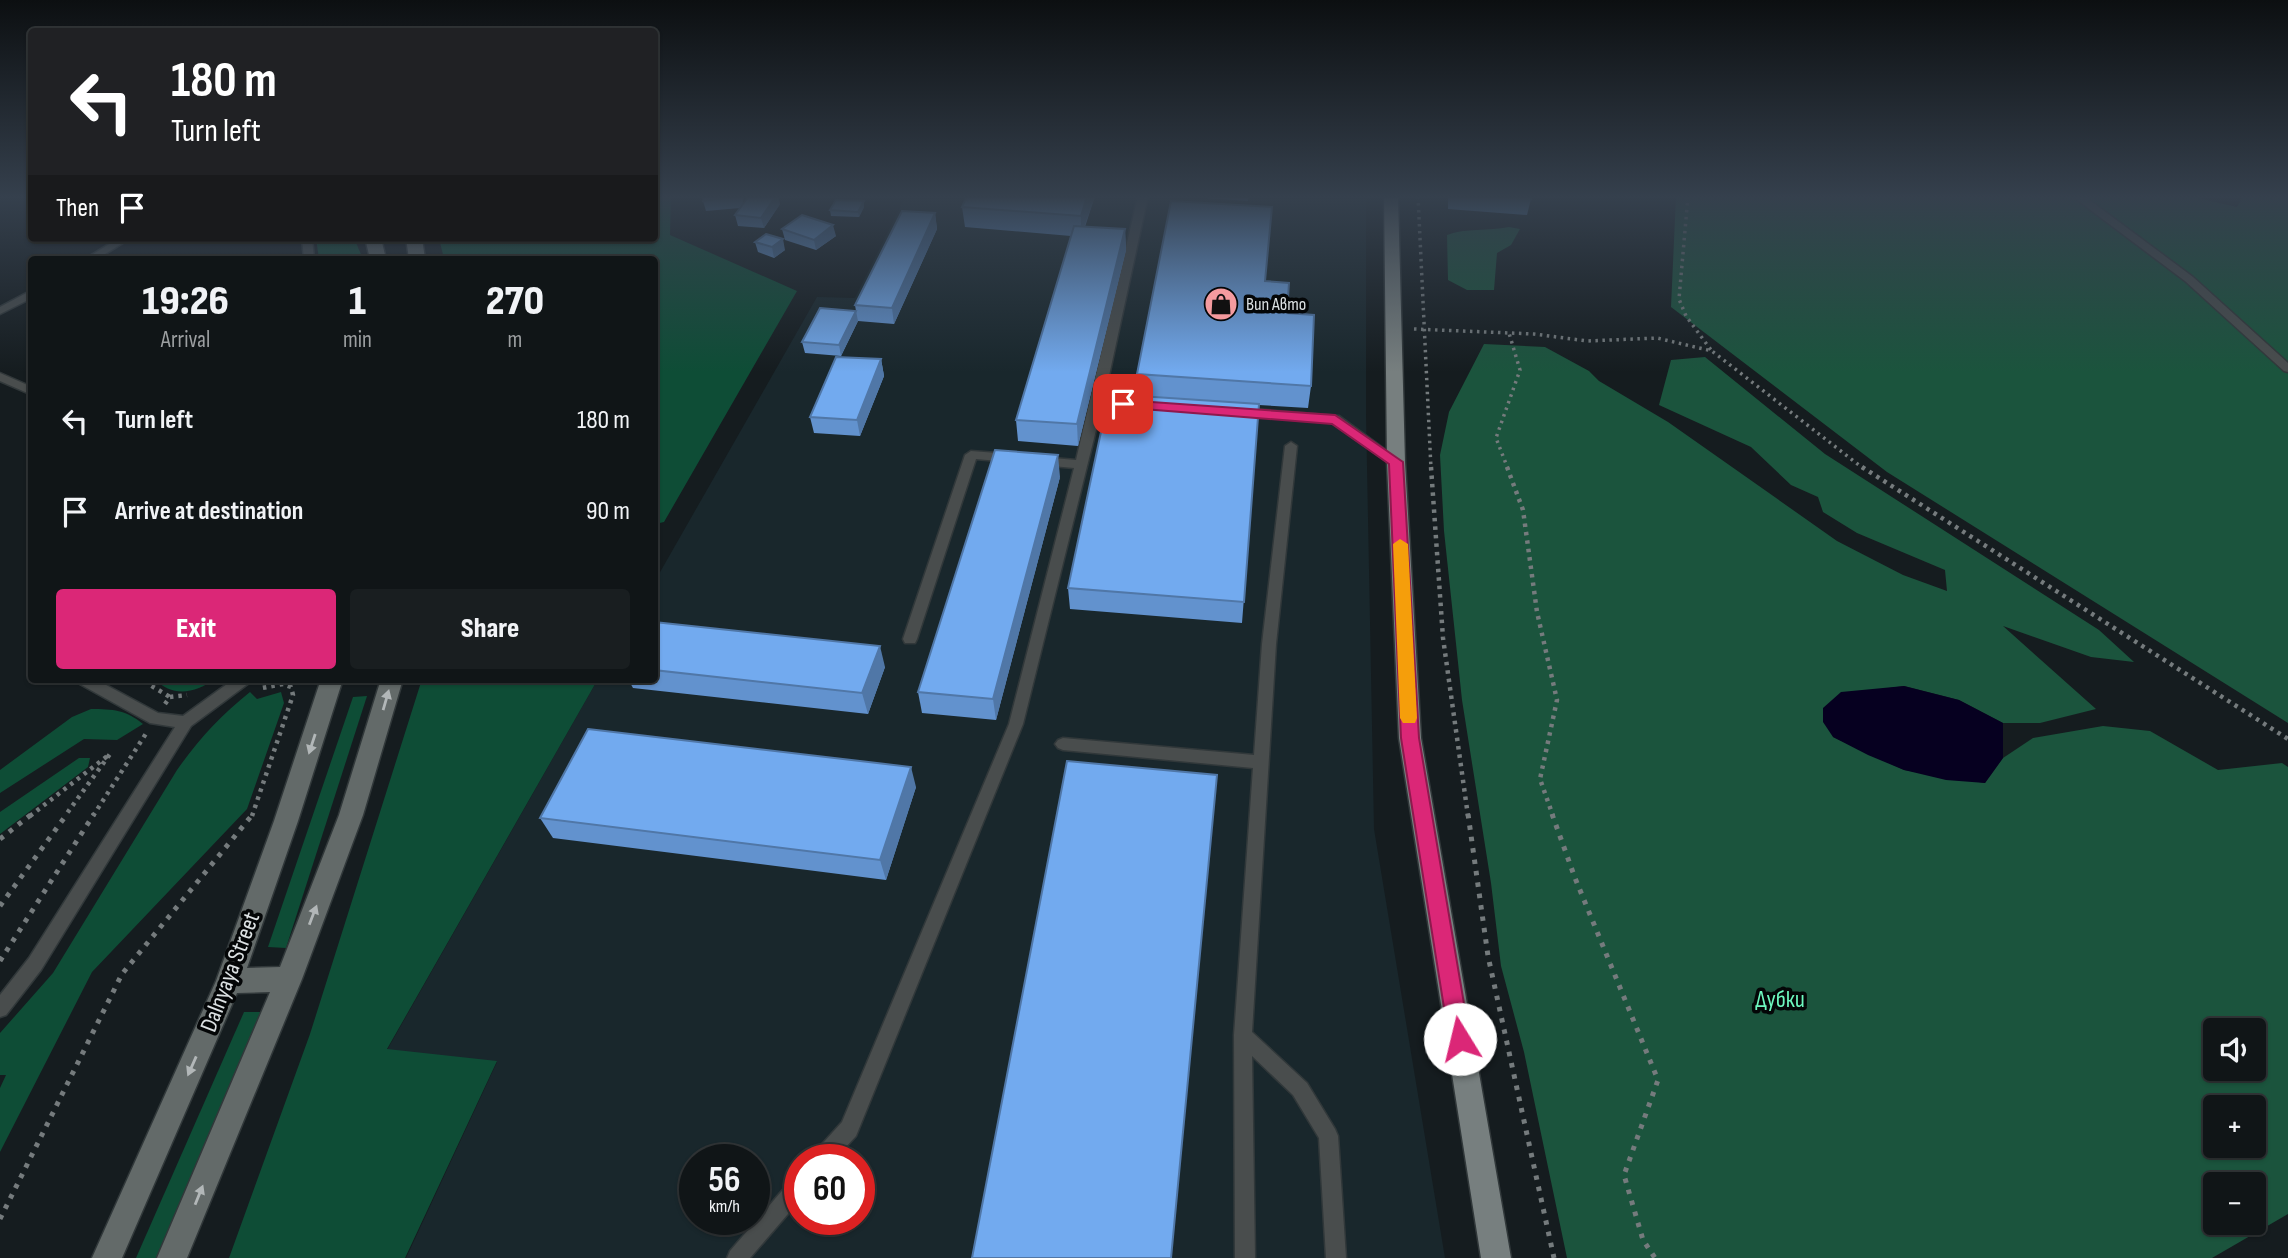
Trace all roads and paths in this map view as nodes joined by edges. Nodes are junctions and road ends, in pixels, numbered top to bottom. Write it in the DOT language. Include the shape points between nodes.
graph roads {
  1 [pos="1130,255"];
  2 [pos="1391,255"];
  3 [pos="1420,255"];
  4 [pos="1683,255"];
  5 [pos="2157,255"];
  6 [pos="28,295"];
  7 [pos="0,312"];
  8 [pos="1392,328"];
  9 [pos="1423,329"];
  10 [pos="1509,333"];
  11 [pos="1712,351"];
  12 [pos="2288,369"];
  13 [pos="0,377"];
  14 [pos="28,390"];
  15 [pos="1097,402"];
  16 [pos="1136,405"];
  17 [pos="1229,412"];
  18 [pos="1292,446"];
  19 [pos="1396,462"];
  20 [pos="1081,464"];
  21 [pos="910,639"];
  22 [pos="90,683"];
  23 [pos="149,683"];
  24 [pos="239,683"];
  25 [pos="331,683"];
  26 [pos="390,683"];
  27 [pos="262,688"];
  28 [pos="170,696"];
  29 [pos="186,722"];
  30 [pos="2288,739"];
  31 [pos="140,744"];
  32 [pos="1063,744"];
  33 [pos="1261,762"];
  34 [pos="0,839"];
  35 [pos="0,906"];
  36 [pos="0,961"];
  37 [pos="289,979"];
  38 [pos="229,981"];
  39 [pos="0,1009"];
  40 [pos="1243,1035"];
  41 [pos="835,1144"];
  42 [pos="784,1204"];
  43 [pos="0,1219"];
  44 [pos="107,1258"];
  45 [pos="172,1258"];
  46 [pos="737,1258"];
  47 [pos="1245,1258"];
  48 [pos="1336,1258"];
  49 [pos="1496,1258"];
  50 [pos="1554,1258"];
  51 [pos="1655,1258"];
  1 -- 15 [label="lane"];
  2 -- 8 [label="main road"];
  3 -- 9 [label="path"];
  4 -- 11 [label="path" via="1679,299"];
  5 -- 12 [label="lane"];
  6 -- 7 [label="lane"];
  8 -- 9 [label="path"];
  8 -- 19 [label="main road"];
  9 -- 10 [label="path"];
  9 -- 50 [label="path" via="1443,638 1488,956"];
  10 -- 11 [label="path" via="1587,341 1657,338"];
  10 -- 51 [label="path" via="1520,370 1496,438 1523,510 1537,612 1557,700 1540,779 1575,878 1658,1080 1624,1175 1643,1240"];
  11 -- 30 [label="path" via="1868,472"];
  13 -- 14 [label="lane"];
  15 -- 16 [label="lane"];
  15 -- 20 [label="lane"];
  17 -- 19 [label="lane" via="1335,419"];
  18 -- 33 [label="lane" via="1269,644"];
  19 -- 49 [label="main road" via="1410,738"];
  20 -- 21 [label="lane" via="971,455"];
  20 -- 41 [label="lane" via="1017,724 849,1129"];
  22 -- 29 [label="lane" via="155,719"];
  23 -- 28 [label="path"];
  24 -- 29 [label="lane"];
  25 -- 38 [label="main road, Dalnyaya Street, one-way"];
  37 -- 26 [label="main road, one-way" via="351,815"];
  27 -- 43 [label="path" via="283,684 291,687 293,695 253,814 122,974"];
  29 -- 39 [label="lane" via="35,964"];
  31 -- 36 [label="path"];
  32 -- 33 [label="lane"];
  33 -- 40 [label="lane"];
  34 -- 35 [label="path" via="110,754"];
  37 -- 38 [label="main road"];
  45 -- 37 [label="main road, one-way"];
  38 -- 44 [label="main road, Dalnyaya Street, one-way"];
  40 -- 47 [label="lane"];
  40 -- 48 [label="lane" via="1300,1089 1328,1136"];
  42 -- 46 [label="lane"];
}
